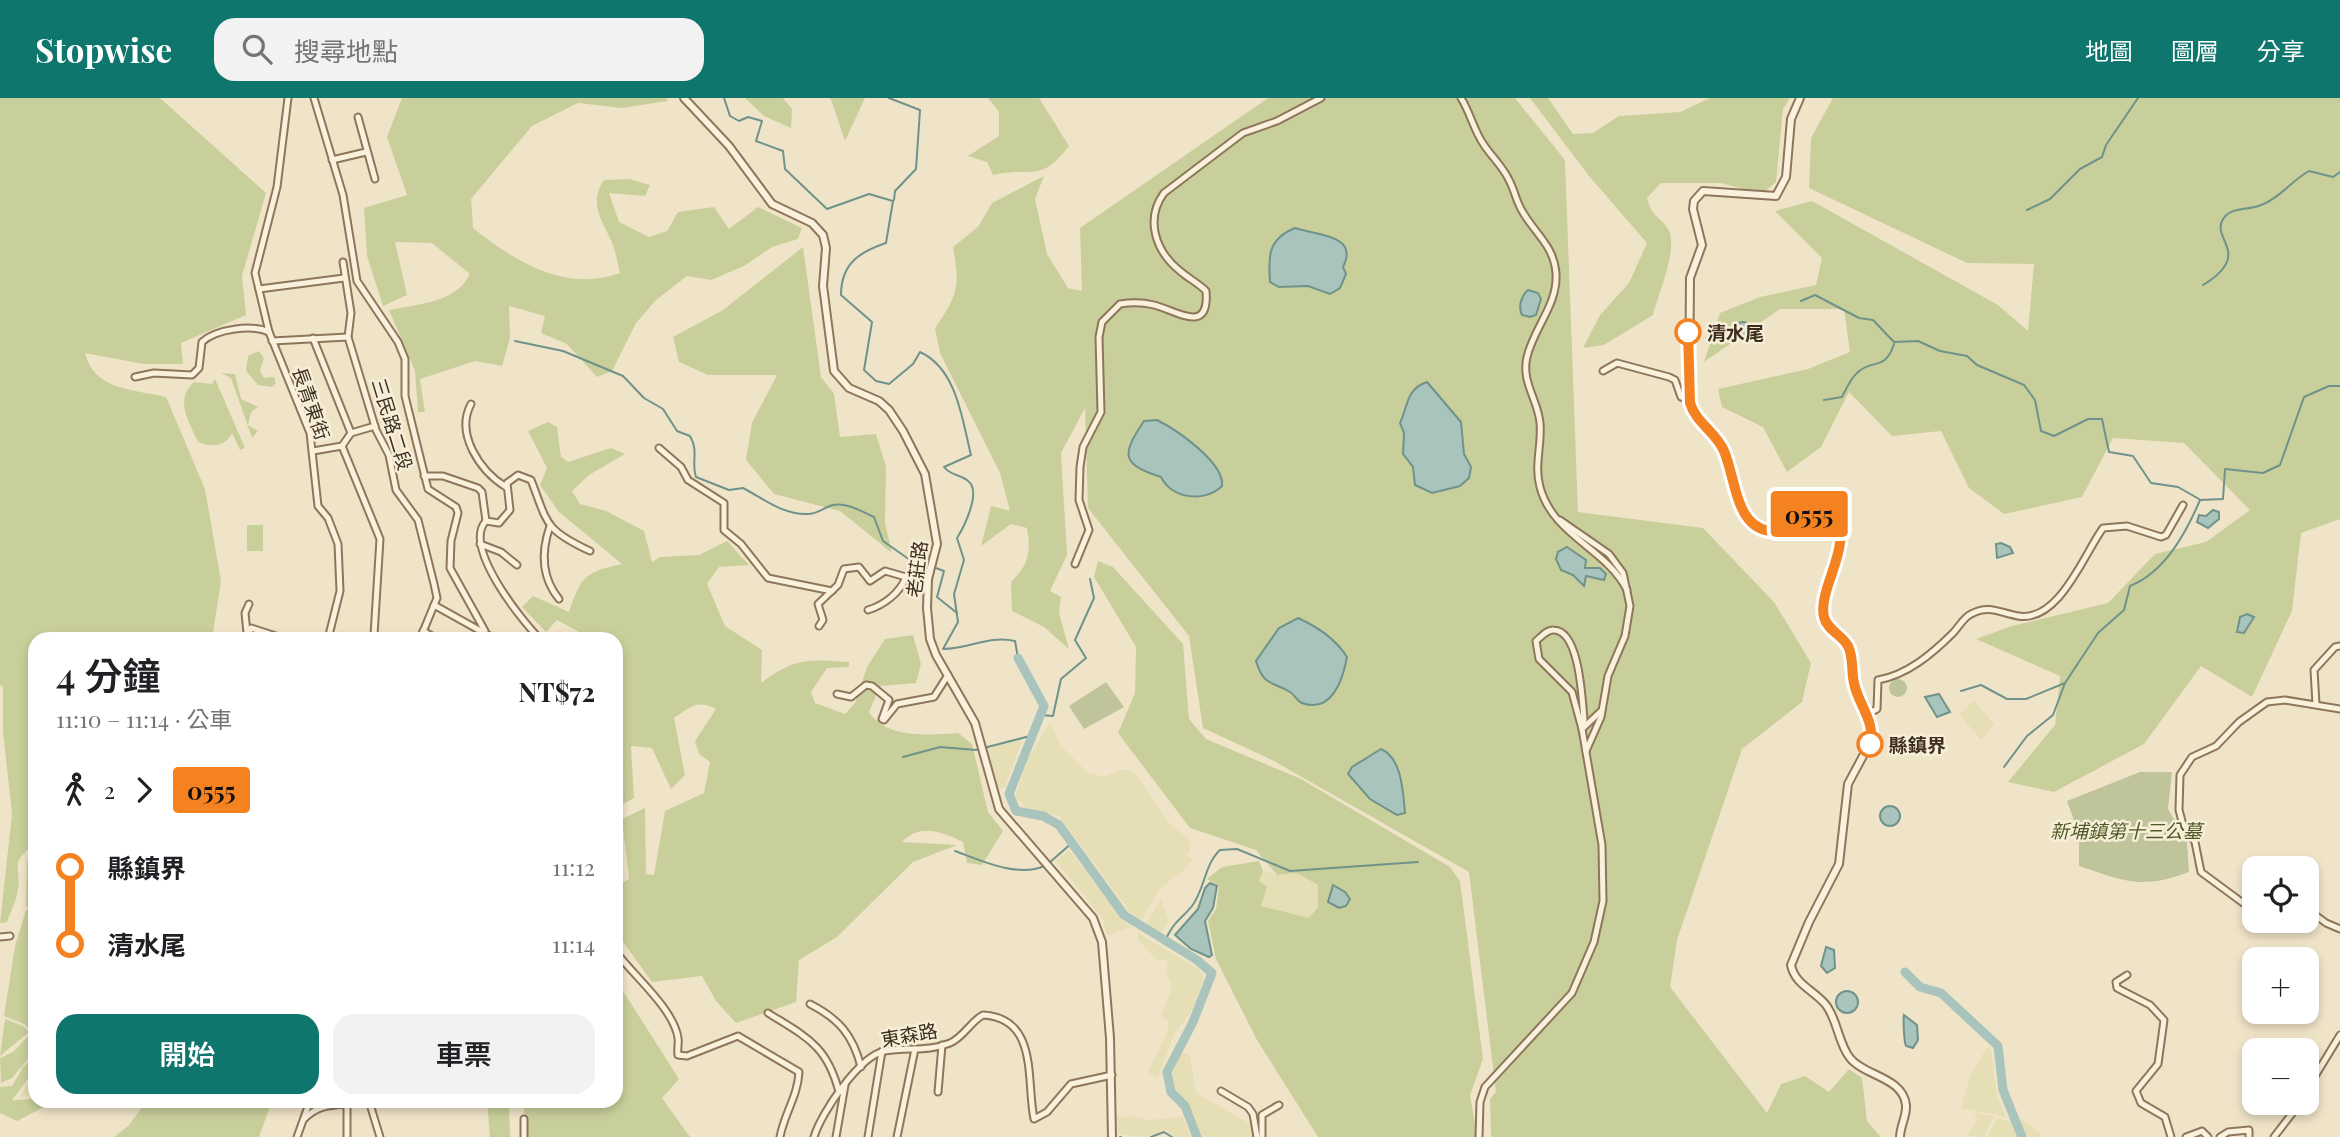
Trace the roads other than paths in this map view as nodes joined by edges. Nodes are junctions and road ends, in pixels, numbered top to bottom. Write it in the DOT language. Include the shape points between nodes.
graph roads {
  1 [pos="288,98"];
  2 [pos="314,98"];
  3 [pos="684,98"];
  4 [pos="1321,98"];
  5 [pos="1461,98"];
  6 [pos="1800,98"];
  7 [pos="358,117"];
  8 [pos="366,152"];
  9 [pos="332,160"];
  10 [pos="375,179"];
  11 [pos="343,262"];
  12 [pos="344,278"];
  13 [pos="258,289"];
  14 [pos="269,332"];
  15 [pos="348,337"];
  16 [pos="313,338"];
  17 [pos="272,341"];
  18 [pos="1603,371"];
  19 [pos="135,377"];
  20 [pos="1689,400"];
  21 [pos="471,404"];
  22 [pos="374,426"];
  23 [pos="351,432"];
  24 [pos="342,446"];
  25 [pos="659,448"];
  26 [pos="313,451"];
  27 [pos="424,476"];
  28 [pos="506,487"];
  29 [pos="2183,505"];
  30 [pos="486,521"];
  31 [pos="550,526"];
  32 [pos="480,544"];
  33 [pos="590,551"];
  34 [pos="1075,564"];
  35 [pos="517,565"];
  36 [pos="931,569"];
  37 [pos="906,577"];
  38 [pos="832,591"];
  39 [pos="559,599"];
  40 [pos="249,604"];
  41 [pos="434,605"];
  42 [pos="868,610"];
  43 [pos="820,626"];
  44 [pos="422,631"];
  45 [pos="485,631"];
  46 [pos="246,632"];
  47 [pos="248,632"];
  48 [pos="263,632"];
  49 [pos="330,632"];
  50 [pos="374,632"];
  51 [pos="534,632"];
  52 [pos="2340,646"];
  53 [pos="948,676"];
  54 [pos="836,694"];
  55 [pos="2316,704"];
  56 [pos="2340,709"];
  57 [pos="1601,711"];
  58 [pos="1866,715"];
  59 [pos="1582,729"];
  60 [pos="1586,751"];
  61 [pos="2242,902"];
  62 [pos="2319,918"];
  63 [pos="2340,929"];
  64 [pos="10,936"];
  65 [pos="0,937"];
  66 [pos="623,959"];
  67 [pos="2127,975"];
  68 [pos="810,1004"];
  69 [pos="768,1013"];
  70 [pos="2340,1035"];
  71 [pos="942,1045"];
  72 [pos="915,1049"];
  73 [pos="882,1051"];
  74 [pos="861,1067"];
  75 [pos="2319,1070"];
  76 [pos="1111,1074"];
  77 [pos="845,1084"];
  78 [pos="1221,1090"];
  79 [pos="839,1092"];
  80 [pos="939,1092"];
  81 [pos="1279,1105"];
  82 [pos="308,1108"];
  83 [pos="319,1108"];
  84 [pos="347,1108"];
  85 [pos="371,1108"];
  86 [pos="2291,1115"];
  87 [pos="304,1119"];
  88 [pos="524,1119"];
  89 [pos="298,1137"];
  90 [pos="347,1137"];
  91 [pos="380,1137"];
  92 [pos="524,1137"];
  93 [pos="780,1137"];
  94 [pos="814,1137"];
  95 [pos="836,1137"];
  96 [pos="868,1137"];
  97 [pos="897,1137"];
  98 [pos="1112,1137"];
  99 [pos="1259,1137"];
  100 [pos="1479,1137"];
  101 [pos="1899,1137"];
  102 [pos="2171,1137"];
  103 [pos="2186,1137"];
  104 [pos="2208,1137"];
  105 [pos="2220,1137"];
  106 [pos="2249,1137"];
  107 [pos="2274,1137"];
  1 -- 13 [label="street" via="277,187 257,264"];
  2 -- 9 [label="street"];
  3 -- 36 [label="street, 老莊路" via="729,146 772,204 812,223 823,235 823,286 834,371 849,388 889,410 918,457 936,529"];
  4 -- 34 [label="street" via="1243,133 1164,193 1156,205 1153,227 1163,252 1206,291 1207,302 1205,310 1185,318 1143,302 1120,304 1102,322 1103,400 1098,422 1083,447 1078,487 1089,530"];
  5 -- 57 [label="street" via="1554,264 1552,304 1533,335 1526,361 1527,384 1540,422 1540,486 1555,517 1607,563 1627,590 1629,621 1608,676"];
  6 -- 20 [label="street" via="1788,131 1786,177 1776,196 1703,191 1695,201 1702,240 1690,278"];
  7 -- 8 [label="street"];
  8 -- 9 [label="street"];
  8 -- 10 [label="street"];
  9 -- 27 [label="street" via="346,208 357,281 405,359 405,396"];
  11 -- 12 [label="street, 三民路二段"];
  12 -- 13 [label="street"];
  12 -- 15 [label="street, 三民路二段" via="351,313"];
  13 -- 14 [label="street"];
  14 -- 17 [label="street"];
  14 -- 19 [label="street" via="251,327 208,337 200,346 199,368 192,375"];
  15 -- 16 [label="street"];
  15 -- 22 [label="street, 三民路二段"];
  16 -- 17 [label="street"];
  16 -- 23 [label="street, 長青東街"];
  17 -- 26 [label="street, 長青東街"];
  18 -- 20 [label="street" via="1617,363 1669,377 1675,380 1681,397"];
  20 -- 58 [label="street" via="1724,452 1740,510 1750,521 1779,530 1794,528 1817,510 1835,517 1838,554 1824,618 1850,649 1853,681"];
  21 -- 28 [label="street" via="466,414 468,441 490,474"];
  22 -- 23 [label="street, 長青東街"];
  22 -- 41 [label="street, 三民路二段" via="389,455 396,490 418,520 436,591"];
  23 -- 24 [label="street"];
  24 -- 26 [label="street"];
  24 -- 50 [label="street, 長青東街" via="380,540"];
  25 -- 38 [label="street" via="695,486 724,503 724,530 768,578"];
  26 -- 49 [label="street, 長青東街" via="318,506 338,544 341,567 339,601"];
  27 -- 30 [label="street" via="443,476 478,488"];
  27 -- 45 [label="street" via="428,489 456,507 450,568"];
  28 -- 30 [label="street" via="510,510 505,519"];
  28 -- 31 [label="street" via="518,475 531,480"];
  29 -- 58 [label="street" via="2161,537 2127,526 2103,528 2067,589 2039,612 2019,616 1992,608 1971,614 1904,673 1878,680 1877,709"];
  30 -- 32 [label="street"];
  31 -- 33 [label="street"];
  31 -- 39 [label="street" via="542,556"];
  32 -- 35 [label="street"];
  32 -- 51 [label="street" via="501,591"];
  36 -- 37 [label="street" via="913,571"];
  36 -- 53 [label="street, 老莊路" via="927,624"];
  37 -- 38 [label="street" via="885,571 870,581 853,566 841,572"];
  37 -- 42 [label="street" via="886,601"];
  38 -- 43 [label="street" via="818,604 823,620"];
  40 -- 46 [label="street"];
  41 -- 44 [label="street, 三民路二段"];
  41 -- 45 [label="street"];
  47 -- 48 [label="street" via="251,628"];
  52 -- 55 [label="street" via="2314,670"];
  53 -- 54 [label="street" via="934,697 897,704 884,720 889,699 872,686 866,685 851,697"];
  53 -- 76 [label="street, 老莊路" via="975,723 999,809 1093,918 1102,942"];
  55 -- 56 [label="street"];
  55 -- 61 [label="street" via="2267,702 2216,746 2192,757 2180,775 2179,810 2195,842 2201,872"];
  57 -- 59 [label="street"];
  57 -- 60 [label="street"];
  58 -- 101 [label="street" via="1872,727 1871,741 1850,775 1839,864 1791,965 1796,978 1825,1003 1849,1057 1883,1077 1902,1095 1906,1106"];
  59 -- 59 [label="street" via="1574,650 1565,634 1548,631 1536,641 1535,649 1539,659 1572,691"];
  59 -- 60 [label="street"];
  60 -- 100 [label="street" via="1602,856 1603,901 1594,942 1572,993 1485,1087"];
  62 -- 63 [label="street"];
  64 -- 65 [label="street"];
  66 -- 93 [label="street" via="672,1024 678,1055 687,1056 738,1037 799,1072 798,1090"];
  67 -- 102 [label="street" via="2116,982 2117,988 2150,1005 2164,1020 2158,1064 2136,1091 2141,1103 2165,1117"];
  68 -- 74 [label="street" via="833,1016 847,1031"];
  69 -- 79 [label="street" via="825,1055"];
  70 -- 75 [label="street"];
  71 -- 72 [label="street, 東森路"];
  71 -- 76 [label="street, 東森路" via="962,1035 983,1014 1014,1027 1025,1047 1034,1119 1047,1112 1071,1084"];
  71 -- 80 [label="street"];
  72 -- 73 [label="street, 東森路"];
  72 -- 97 [label="street"];
  73 -- 74 [label="street, 東森路"];
  73 -- 96 [label="street"];
  74 -- 77 [label="street, 東森路"];
  76 -- 98 [label="street, 老莊路"];
  77 -- 79 [label="street, 東森路"];
  77 -- 95 [label="street"];
  78 -- 99 [label="street" via="1248,1107"];
  79 -- 94 [label="street, 東森路"];
  81 -- 99 [label="street" via="1262,1115"];
  82 -- 87 [label="street"];
  83 -- 87 [label="street"];
  84 -- 90 [label="street"];
  85 -- 91 [label="street"];
  86 -- 107 [label="street"];
  87 -- 89 [label="street"];
  88 -- 92 [label="street"];
  103 -- 104 [label="street" via="2202,1131"];
  105 -- 106 [label="street" via="2239,1129 2249,1130"];
}
